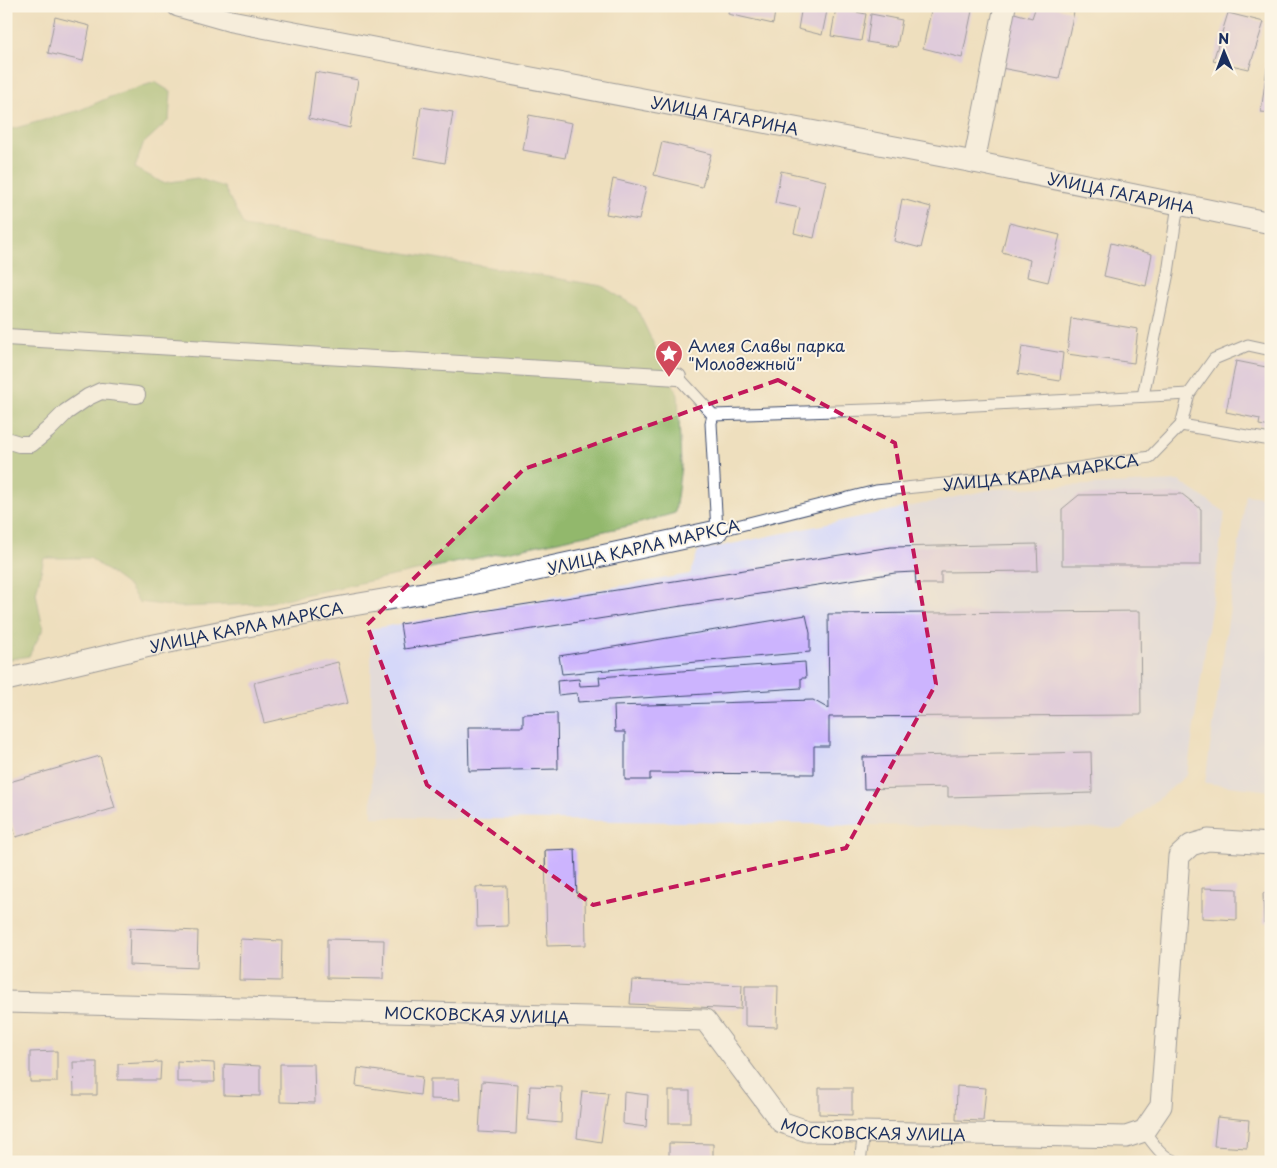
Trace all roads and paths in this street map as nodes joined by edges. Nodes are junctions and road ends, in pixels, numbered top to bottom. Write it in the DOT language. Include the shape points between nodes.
graph roads {
  1 [pos="178,6"];
  2 [pos="1005,6"];
  3 [pos="974,162"];
  4 [pos="1178,204"];
  5 [pos="1271,223"];
  6 [pos="6,337"];
  7 [pos="1271,350"];
  8 [pos="678,376"];
  9 [pos="1189,394"];
  10 [pos="137,395"];
  11 [pos="1143,396"];
  12 [pos="713,415"];
  13 [pos="1181,425"];
  14 [pos="6,440"];
  15 [pos="1271,440"];
  16 [pos="718,531"];
  17 [pos="6,680"];
  18 [pos="1271,844"];
  19 [pos="6,1002"];
  20 [pos="1144,1131"];
  21 [pos="864,1132"];
  22 [pos="860,1162"];
  23 [pos="1177,1162"];
  1 -- 3 [label="street, УЛИЦА ГАГАРИНА" via="231,21"];
  2 -- 3 [label="street"];
  3 -- 4 [label="street, УЛИЦА ГАГАРИНА"];
  4 -- 5 [label="street, УЛИЦА ГАГАРИНА"];
  4 -- 11 [label="lane" via="1168,273"];
  6 -- 8 [label="street"];
  7 -- 9 [label="lane" via="1248,345 1214,359"];
  8 -- 12 [label="lane"];
  9 -- 11 [label="lane"];
  9 -- 13 [label="lane"];
  10 -- 14 [label="street" via="101,391 66,412 30,444"];
  11 -- 12 [label="lane"];
  12 -- 16 [label="lane"];
  13 -- 15 [label="lane"];
  13 -- 16 [label="lane, УЛИЦА КАРЛА МАРКСА" via="1150,457 1032,475 876,491"];
  16 -- 17 [label="street, УЛИЦА КАРЛА МАРКСА" via="458,587 145,647"];
  18 -- 20 [label="street" via="1208,840 1191,845 1178,856 1161,1106"];
  19 -- 21 [label="street, МОСКОВСКАЯ УЛИЦА" via="705,1020 781,1122 807,1131"];
  20 -- 21 [label="street, МОСКОВСКАЯ УЛИЦА" via="1126,1137"];
  20 -- 23 [label="lane" via="1156,1148"];
  21 -- 22 [label="lane"];
}
